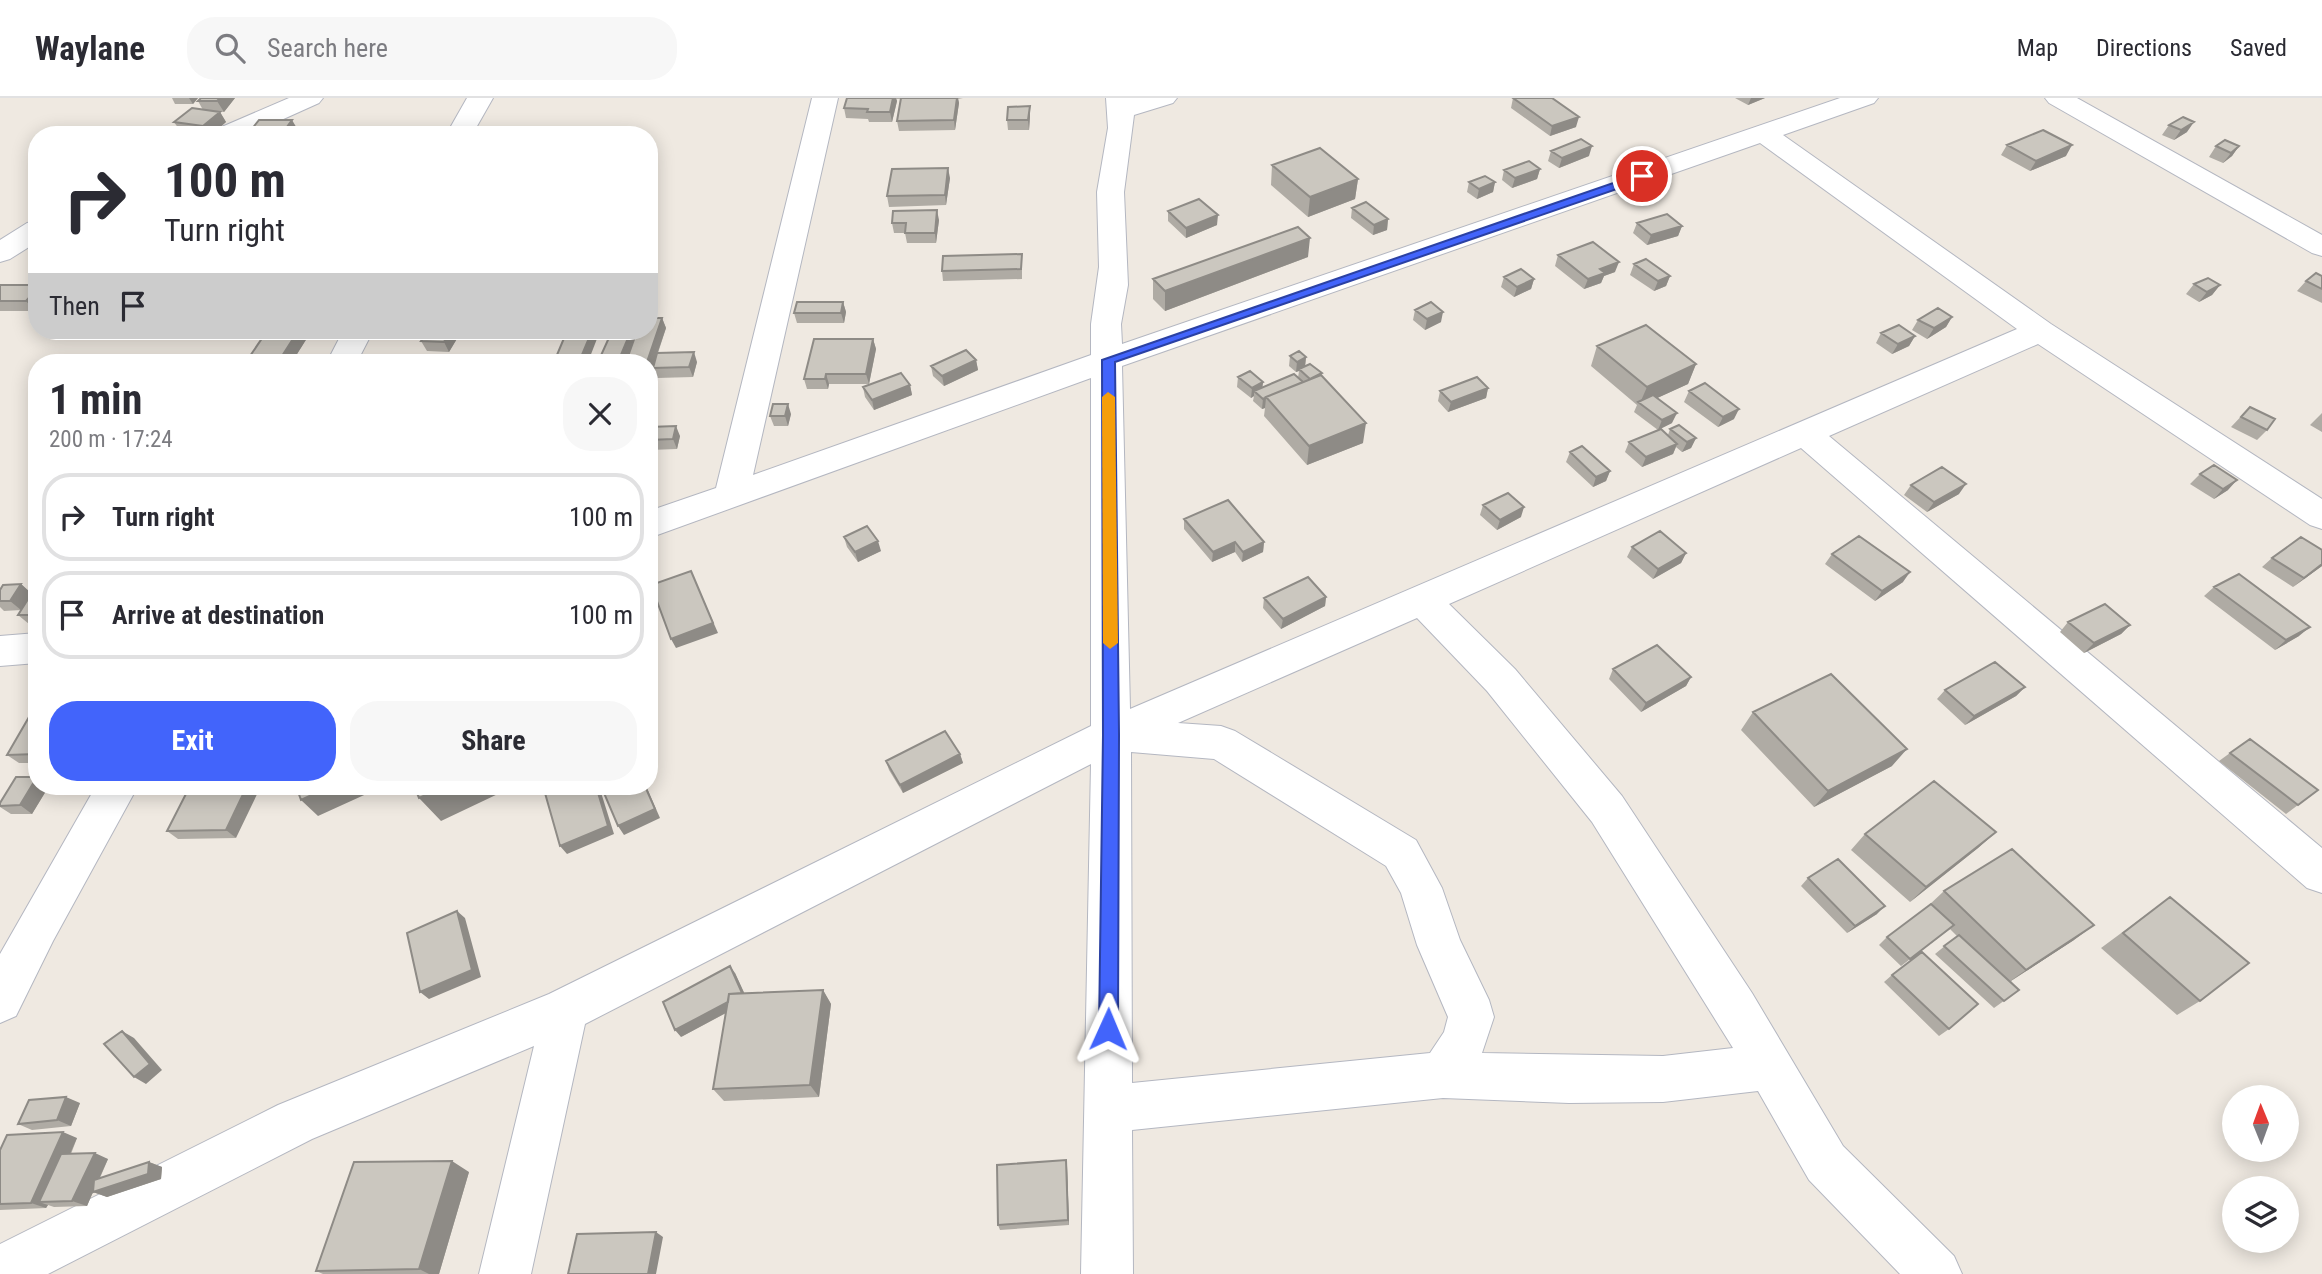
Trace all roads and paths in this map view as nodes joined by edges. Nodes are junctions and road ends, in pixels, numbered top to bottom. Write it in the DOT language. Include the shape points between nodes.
graph roads {
  1 [pos="310,98"];
  2 [pos="481,98"];
  3 [pos="825,98"];
  4 [pos="1164,98"];
  5 [pos="1865,98"];
  6 [pos="2058,98"];
  7 [pos="1120,104"];
  8 [pos="246,126"];
  9 [pos="464,126"];
  10 [pos="1765,135"];
  11 [pos="28,235"];
  12 [pos="2322,247"];
  13 [pos="0,253"];
  14 [pos="2040,331"];
  15 [pos="1108,360"];
  16 [pos="1805,433"];
  17 [pos="732,494"];
  18 [pos="2322,516"];
  19 [pos="658,522"];
  20 [pos="1422,600"];
  21 [pos="28,649"];
  22 [pos="0,651"];
  23 [pos="1111,735"];
  24 [pos="113,795"];
  25 [pos="2322,874"];
  26 [pos="0,1001"];
  27 [pos="565,1010"];
  28 [pos="1768,1067"];
  29 [pos="1443,1075"];
  30 [pos="1108,1109"];
  31 [pos="0,1271"];
  32 [pos="505,1274"];
  33 [pos="1107,1274"];
  34 [pos="1937,1274"];
  1 -- 8 [label="street"];
  2 -- 9 [label="street"];
  3 -- 17 [label="street"];
  4 -- 7 [label="street"];
  5 -- 10 [label="street"];
  6 -- 12 [label="street"];
  7 -- 15 [label="street" via="1123,125 1112,173 1114,295 1106,324"];
  10 -- 14 [label="street"];
  10 -- 15 [label="street"];
  11 -- 13 [label="street"];
  14 -- 16 [label="street"];
  14 -- 18 [label="street"];
  15 -- 17 [label="street"];
  15 -- 23 [label="street"];
  16 -- 20 [label="street"];
  16 -- 25 [label="street"];
  17 -- 19 [label="street"];
  20 -- 23 [label="street"];
  20 -- 28 [label="street" via="1494,672 1607,809 1736,1009"];
  21 -- 22 [label="street"];
  23 -- 27 [label="street"];
  23 -- 29 [label="street" via="1221,743 1401,853 1421,888 1439,945 1471,1017 1464,1042"];
  23 -- 30 [label="street"];
  24 -- 26 [label="street"];
  27 -- 31 [label="street" via="295,1122"];
  27 -- 32 [label="street"];
  28 -- 29 [label="street" via="1663,1079"];
  28 -- 34 [label="street" via="1826,1163"];
  29 -- 30 [label="street"];
  30 -- 33 [label="street"];
}
